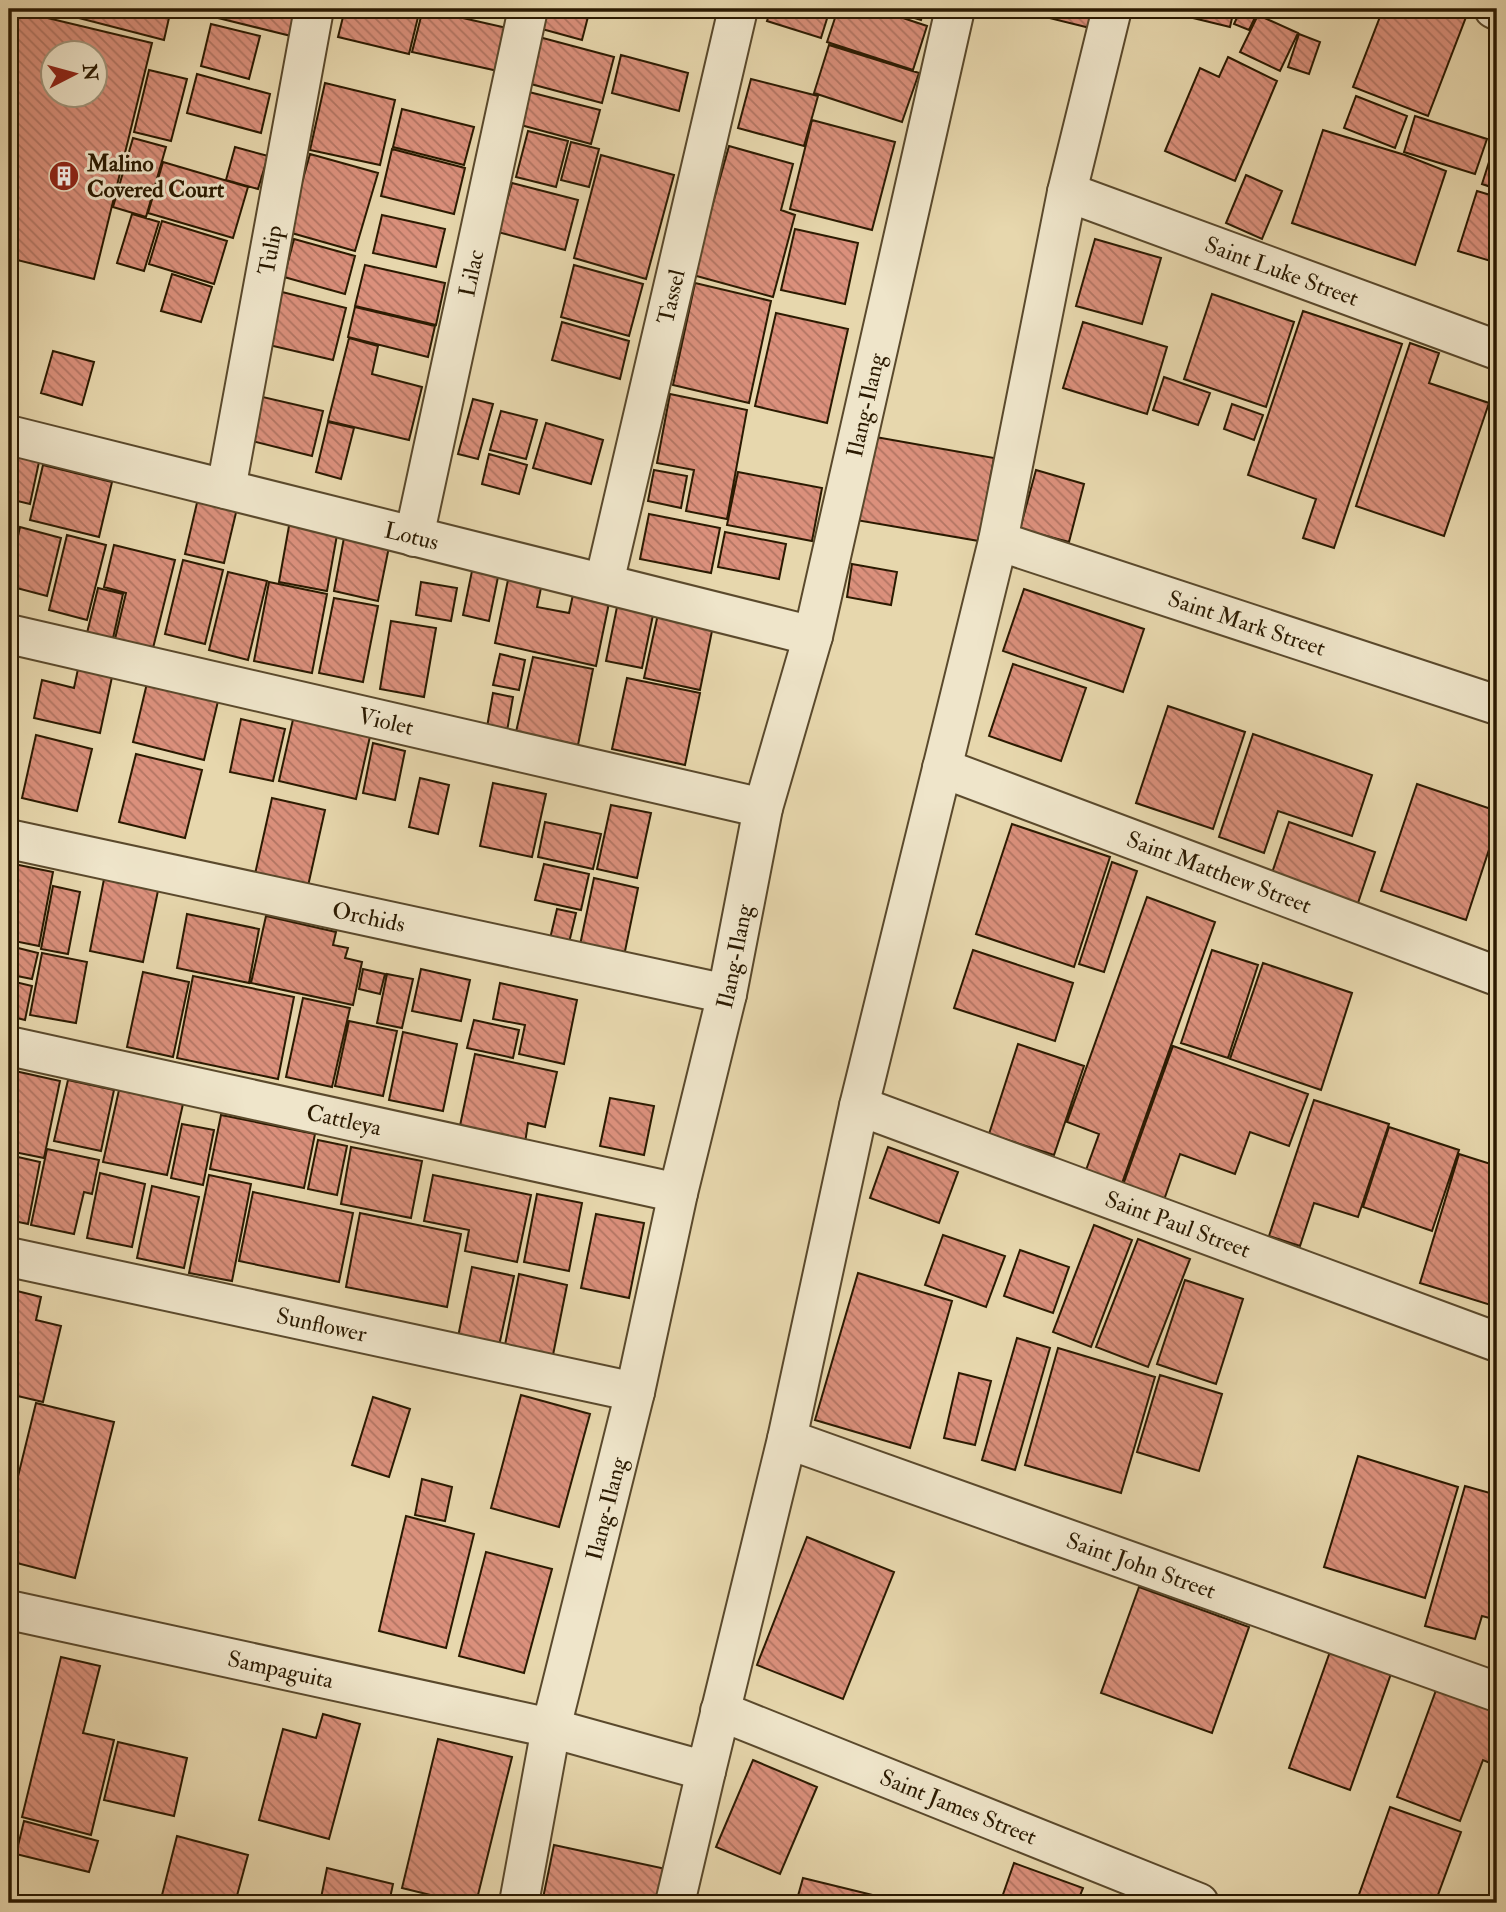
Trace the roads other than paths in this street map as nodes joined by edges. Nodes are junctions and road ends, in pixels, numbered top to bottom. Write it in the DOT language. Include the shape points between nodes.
graph roads {
  1 [pos="314,9"];
  2 [pos="528,9"];
  3 [pos="738,9"];
  4 [pos="955,9"];
  5 [pos="1112,9"];
  6 [pos="1067,192"];
  7 [pos="1497,350"];
  8 [pos="9,435"];
  9 [pos="226,489"];
  10 [pos="414,537"];
  11 [pos="998,541"];
  12 [pos="604,583"];
  13 [pos="9,634"];
  14 [pos="813,636"];
  15 [pos="1497,705"];
  16 [pos="942,768"];
  17 [pos="763,808"];
  18 [pos="9,839"];
  19 [pos="1497,976"];
  20 [pos="727,994"];
  21 [pos="9,1046"];
  22 [pos="859,1106"];
  23 [pos="678,1193"];
  24 [pos="9,1257"];
  25 [pos="1497,1342"];
  26 [pos="635,1392"];
  27 [pos="787,1438"];
  28 [pos="9,1610"];
  29 [pos="1497,1692"];
  30 [pos="720,1711"];
  31 [pos="551,1728"];
  32 [pos="706,1771"];
  33 [pos="519,1903"];
  34 [pos="675,1903"];
  35 [pos="1199,1903"];
  1 -- 9 [label="street, Tulip"];
  2 -- 10 [label="street, Lilac"];
  3 -- 12 [label="street, Tassel"];
  4 -- 14 [label="street, Ilang-Ilang"];
  5 -- 6 [label="street"];
  6 -- 7 [label="street, Saint Luke Street"];
  6 -- 11 [label="street"];
  8 -- 9 [label="street, Lotus"];
  9 -- 10 [label="street, Lotus"];
  10 -- 12 [label="street, Lotus"];
  11 -- 15 [label="street, Saint Mark Street"];
  11 -- 16 [label="street"];
  12 -- 14 [label="street, Lotus"];
  13 -- 17 [label="street, Violet"];
  14 -- 17 [label="street, Ilang-Ilang"];
  16 -- 19 [label="street, Saint Matthew Street"];
  16 -- 22 [label="street"];
  17 -- 20 [label="street, Ilang-Ilang"];
  18 -- 20 [label="street, Orchids"];
  20 -- 23 [label="street, Ilang-Ilang"];
  21 -- 23 [label="street, Cattleya"];
  22 -- 25 [label="street, Saint Paul Street"];
  22 -- 27 [label="street"];
  23 -- 26 [label="street, Ilang-Ilang"];
  24 -- 26 [label="street, Sunflower"];
  26 -- 31 [label="street, Ilang-Ilang"];
  27 -- 29 [label="street, Saint John Street"];
  27 -- 30 [label="street"];
  28 -- 31 [label="street, Sampaguita"];
  30 -- 32 [label="street"];
  30 -- 35 [label="street, Saint James Street"];
  31 -- 32 [label="street, Sampaguita"];
  31 -- 33 [label="street, Ilang-Ilang"];
  32 -- 34 [label="street"];
}
